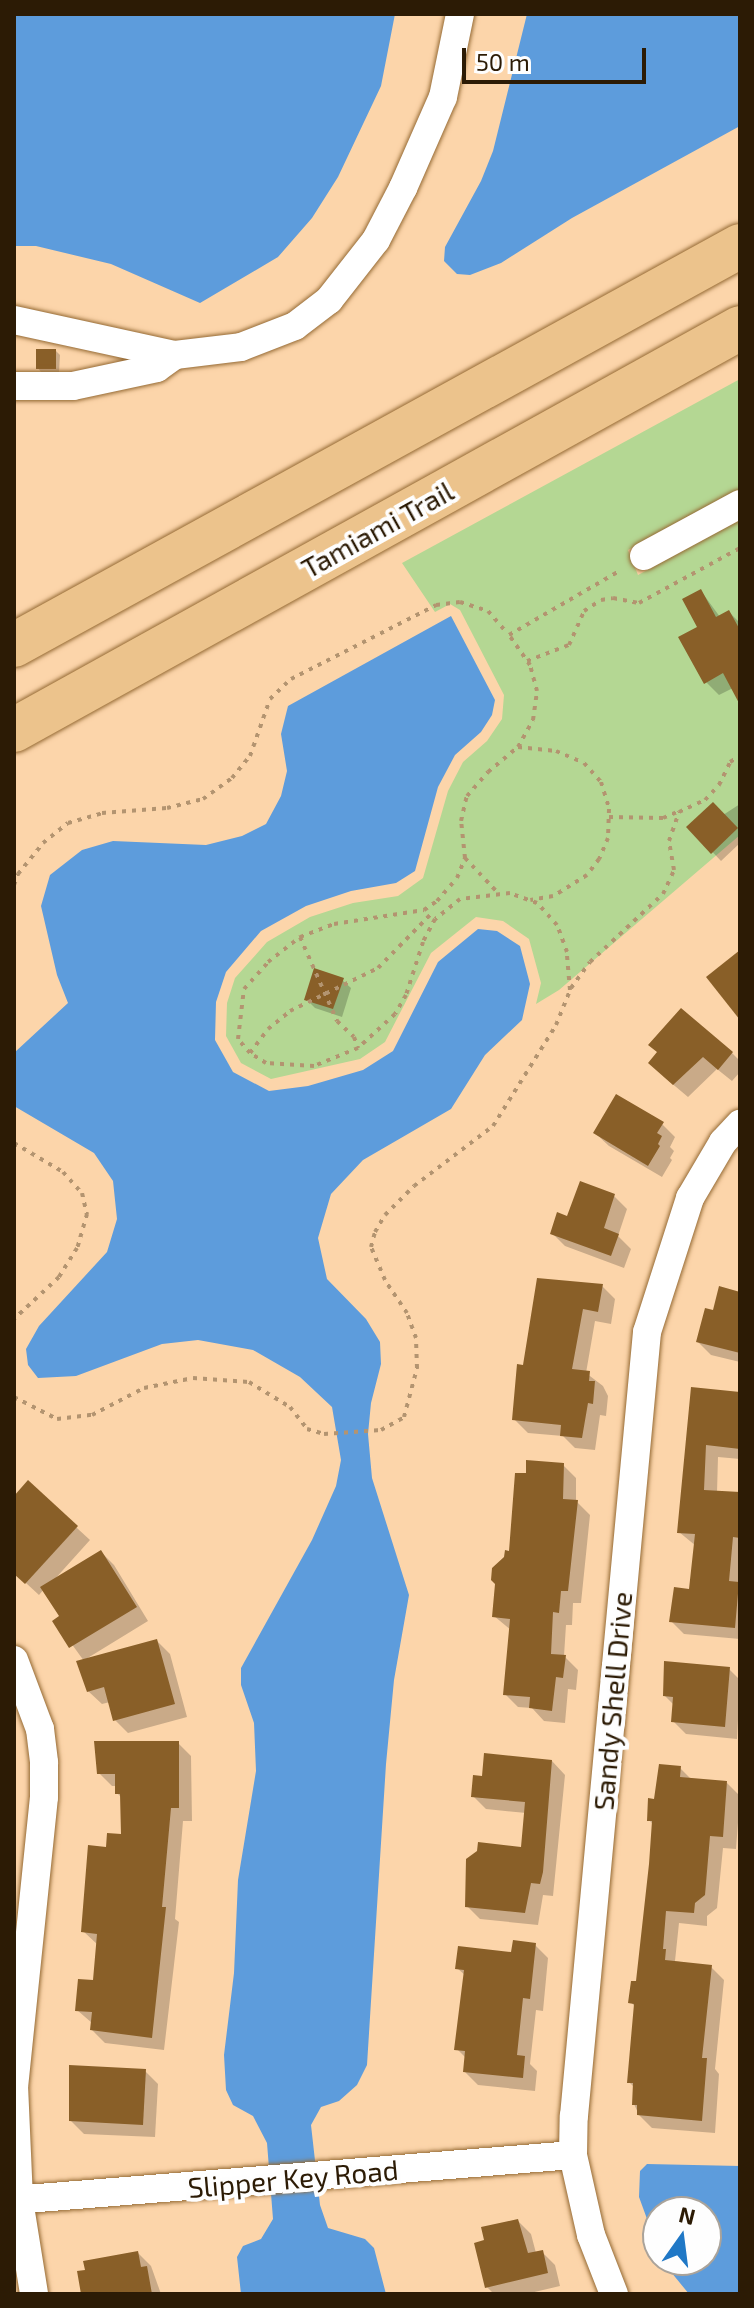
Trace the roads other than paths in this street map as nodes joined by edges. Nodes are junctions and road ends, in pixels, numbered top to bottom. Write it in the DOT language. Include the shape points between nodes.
graph roads {
  1 [pos="460,14"];
  2 [pos="740,246"];
  3 [pos="14,320"];
  4 [pos="740,328"];
  5 [pos="175,355"];
  6 [pos="14,386"];
  7 [pos="740,504"];
  8 [pos="644,556"];
  9 [pos="14,645"];
  10 [pos="14,730"];
  11 [pos="740,1124"];
  12 [pos="14,1660"];
  13 [pos="573,2155"];
  14 [pos="16,2200"];
  15 [pos="34,2294"];
  16 [pos="614,2294"];
  1 -- 5 [label="street" via="443,97 403,188 376,240 329,300 295,326 241,347"];
  2 -- 9 [label="main road"];
  3 -- 5 [label="street"];
  4 -- 10 [label="main road, Tamiami Trail"];
  5 -- 6 [label="street" via="157,368 73,386"];
  7 -- 8 [label="street"];
  11 -- 13 [label="street, Sandy Shell Drive" via="723,1142 690,1198 647,1332"];
  12 -- 14 [label="street" via="40,1729 44,1763 14,2085"];
  13 -- 14 [label="street, Slipper Key Road"];
  13 -- 16 [label="street, Sandy Shell Drive" via="591,2235"];
  14 -- 15 [label="street"];
}
